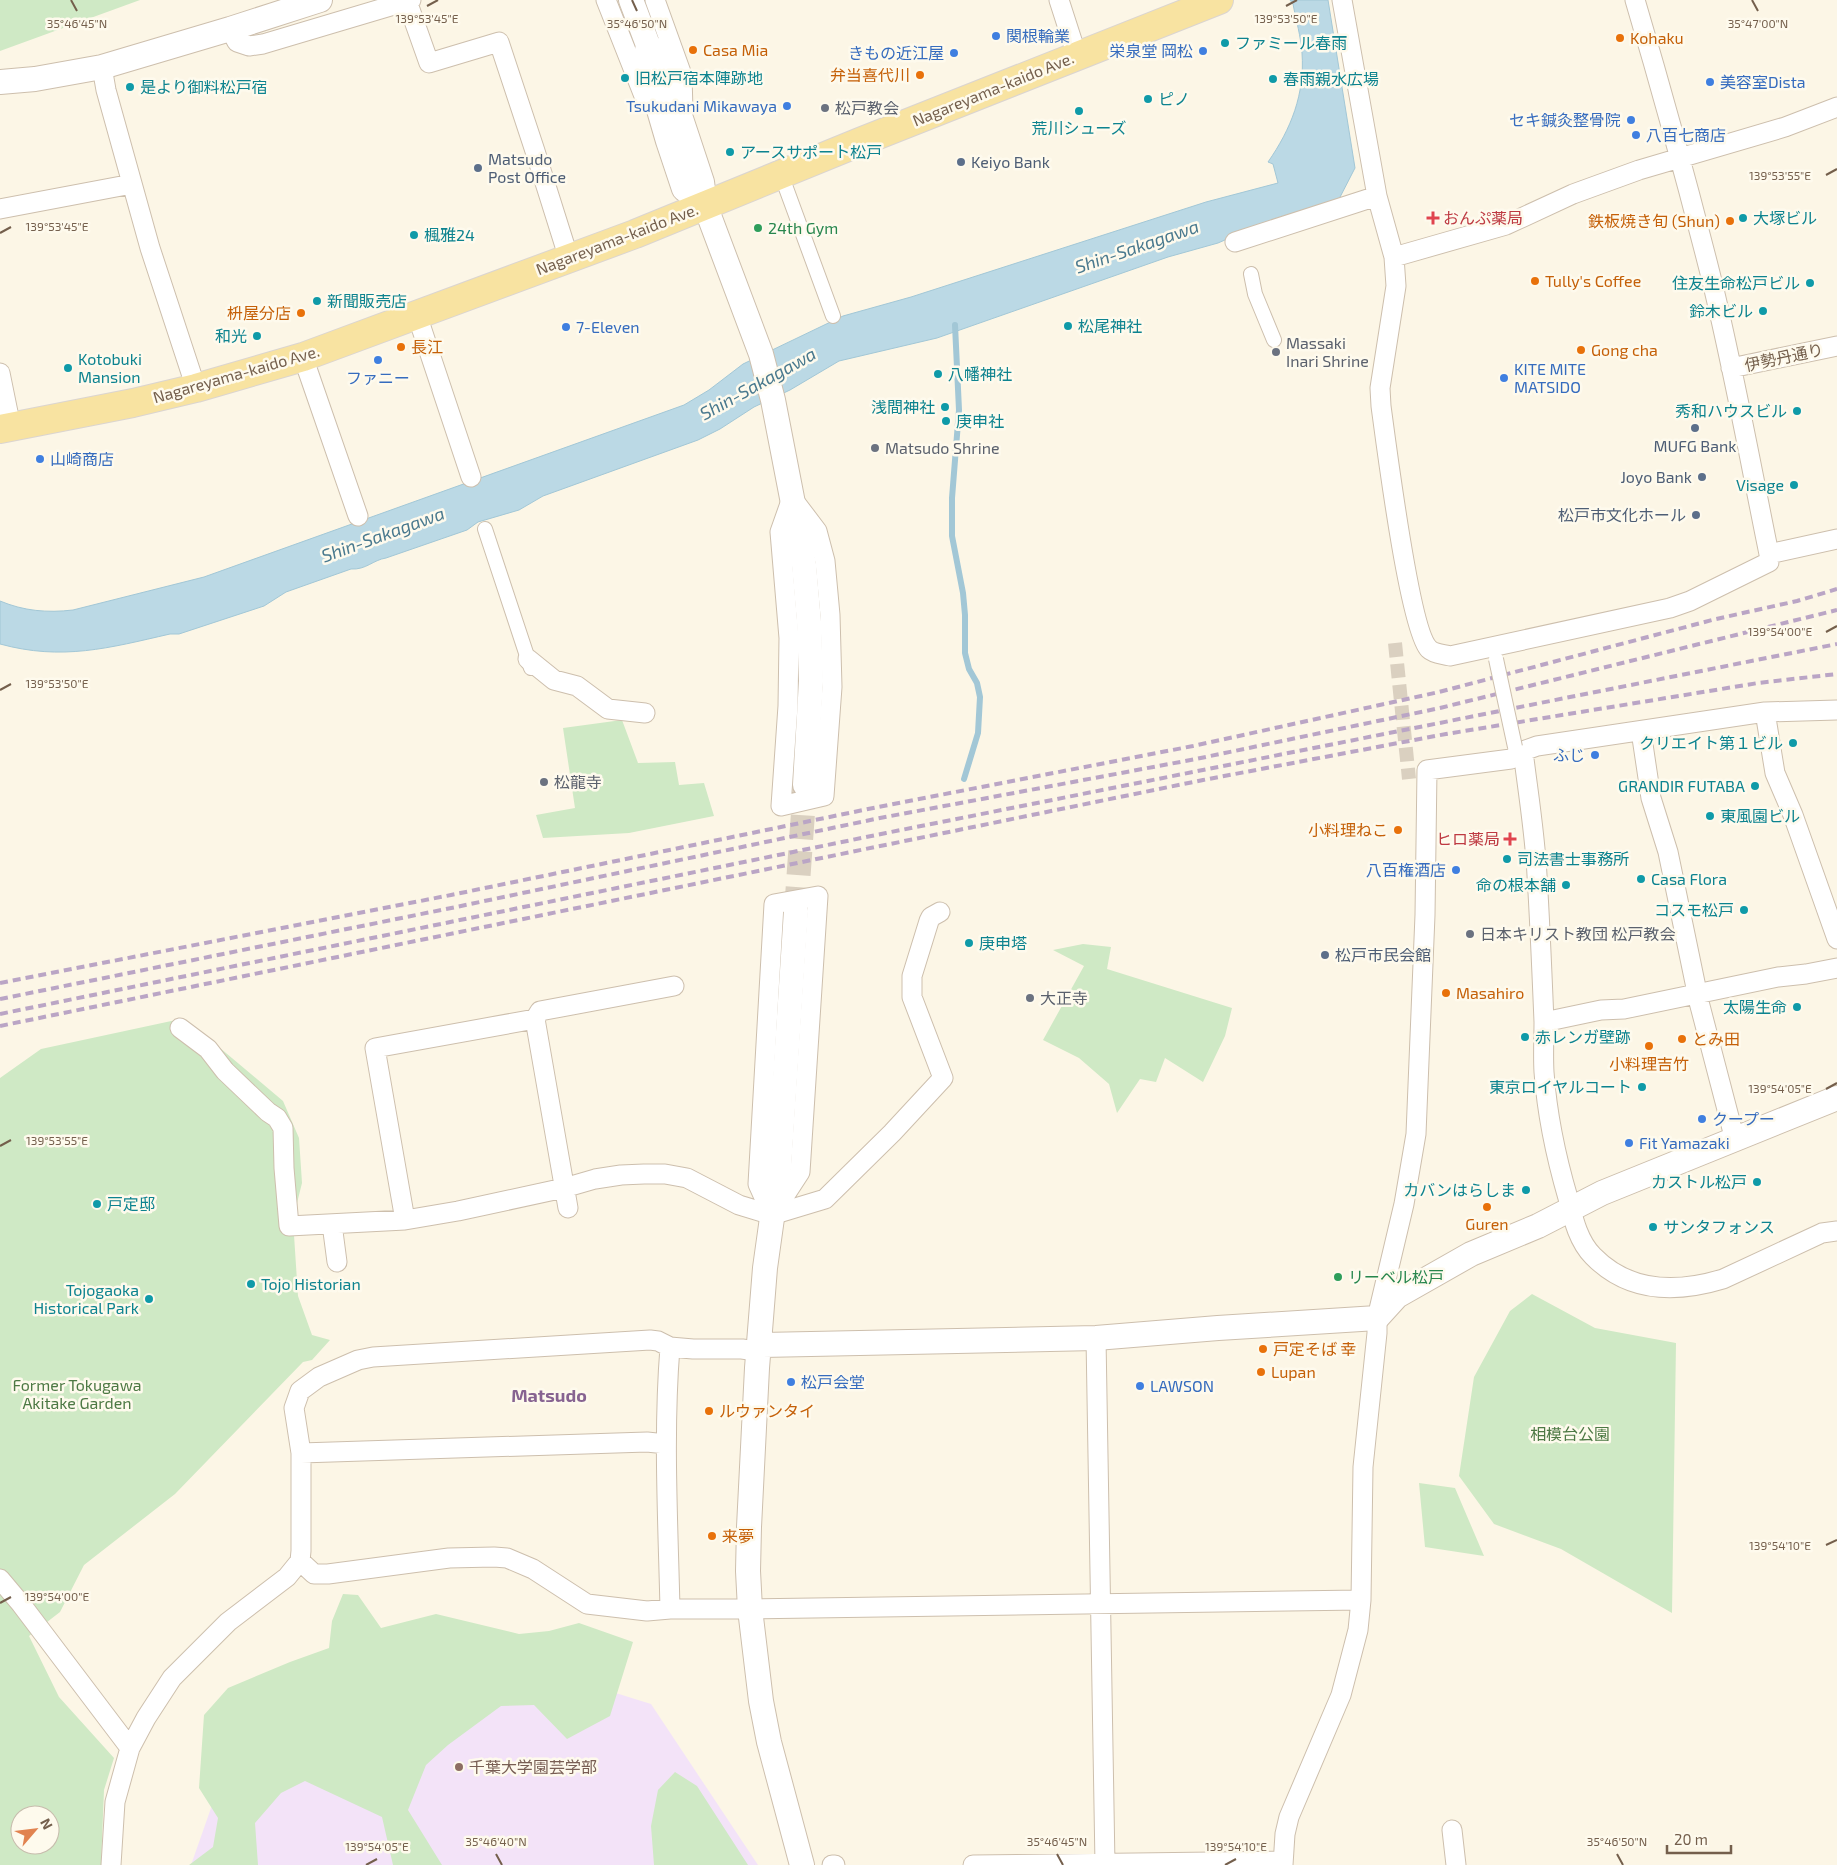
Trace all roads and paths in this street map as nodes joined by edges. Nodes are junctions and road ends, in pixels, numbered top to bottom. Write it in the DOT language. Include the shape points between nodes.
graph roads {
  1 [pos="320,0"];
  2 [pos="606,0"];
  3 [pos="631,0"];
  4 [pos="655,0"];
  5 [pos="1059,0"];
  6 [pos="1218,0"];
  7 [pos="1342,0"];
  8 [pos="1635,0"];
  9 [pos="409,1"];
  10 [pos="230,29"];
  11 [pos="648,45"];
  12 [pos="1077,56"];
  13 [pos="102,67"];
  14 [pos="0,82"];
  15 [pos="1837,107"];
  16 [pos="659,108"];
  17 [pos="683,121"];
  18 [pos="1681,157"];
  19 [pos="132,184"];
  20 [pos="786,188"];
  21 [pos="1377,196"];
  22 [pos="705,205"];
  23 [pos="0,209"];
  24 [pos="1235,242"];
  25 [pos="1394,257"];
  26 [pos="569,259"];
  27 [pos="1251,274"];
  28 [pos="418,315"];
  29 [pos="833,316"];
  30 [pos="1274,340"];
  31 [pos="1837,346"];
  32 [pos="303,357"];
  33 [pos="1731,368"];
  34 [pos="0,373"];
  35 [pos="196,388"];
  36 [pos="6,428"];
  37 [pos="471,477"];
  38 [pos="792,498"];
  39 [pos="358,516"];
  40 [pos="485,529"];
  41 [pos="1837,539"];
  42 [pos="1769,554"];
  43 [pos="1496,659"];
  44 [pos="531,668"];
  45 [pos="1837,710"];
  46 [pos="1765,712"];
  47 [pos="645,713"];
  48 [pos="1641,731"];
  49 [pos="1519,749"];
  50 [pos="805,785"];
  51 [pos="796,911"];
  52 [pos="940,912"];
  53 [pos="1837,940"];
  54 [pos="1837,968"];
  55 [pos="674,986"];
  56 [pos="1698,993"];
  57 [pos="535,1019"];
  58 [pos="1544,1022"];
  59 [pos="180,1028"];
  60 [pos="1837,1098"];
  61 [pos="1735,1140"];
  62 [pos="564,1188"];
  63 [pos="568,1208"];
  64 [pos="1570,1208"];
  65 [pos="772,1216"];
  66 [pos="405,1220"];
  67 [pos="332,1224"];
  68 [pos="1837,1231"];
  69 [pos="337,1262"];
  70 [pos="1377,1318"];
  71 [pos="1096,1338"];
  72 [pos="670,1347"];
  73 [pos="759,1348"];
  74 [pos="666,1444"];
  75 [pos="301,1453"];
  76 [pos="300,1561"];
  77 [pos="0,1579"];
  78 [pos="1361,1600"];
  79 [pos="1100,1603"];
  80 [pos="670,1609"];
  81 [pos="750,1609"];
  82 [pos="130,1748"];
  83 [pos="1452,1830"];
  84 [pos="1283,1863"];
  85 [pos="1105,1864"];
  86 [pos="111,1865"];
  87 [pos="802,1865"];
  88 [pos="973,1865"];
  89 [pos="1456,1865"];
  1 -- 10 [label="street"];
  2 -- 16 [label="street" via="644,96"];
  3 -- 11 [label="street"];
  4 -- 17 [label="street" via="682,75"];
  5 -- 12 [label="street"];
  6 -- 12 [label="main road, Nagareyama-kaido Ave."];
  7 -- 21 [label="street"];
  8 -- 18 [label="street"];
  9 -- 10 [label="street" via="262,44 249,46 236,42"];
  9 -- 26 [label="street" via="429,64 499,42"];
  10 -- 13 [label="street"];
  11 -- 16 [label="street" via="646,62"];
  11 -- 17 [label="street" via="660,55"];
  12 -- 22 [label="main road, Nagareyama-kaido Ave."];
  13 -- 14 [label="street"];
  13 -- 19 [label="street"];
  15 -- 18 [label="street" via="1784,127"];
  16 -- 22 [label="street" via="684,189"];
  17 -- 22 [label="street" via="702,182"];
  18 -- 25 [label="street" via="1574,194 1506,225"];
  18 -- 33 [label="street"];
  19 -- 23 [label="street"];
  19 -- 35 [label="street"];
  20 -- 29 [label="street"];
  21 -- 24 [label="street"];
  21 -- 25 [label="street"];
  22 -- 26 [label="main road, Nagareyama-kaido Ave."];
  22 -- 38 [label="street" via="761,354"];
  25 -- 42 [label="street" via="1396,286 1380,388 1381,406 1407,572 1418,627 1428,648 1437,654 1456,655 1670,608 1769,562"];
  26 -- 28 [label="main road, Nagareyama-kaido Ave."];
  27 -- 30 [label="street" via="1255,294"];
  28 -- 32 [label="main road, Nagareyama-kaido Ave."];
  28 -- 37 [label="street"];
  31 -- 33 [label="street, 伊勢丹通り"];
  32 -- 35 [label="main road, Nagareyama-kaido Ave."];
  32 -- 39 [label="street"];
  33 -- 42 [label="street"];
  34 -- 36 [label="street"];
  35 -- 36 [label="main road, Nagareyama-kaido Ave." via="133,404"];
  38 -- 38 [label="street" via="780,532 789,638 782,806 824,796 832,687 825,561 817,531"];
  38 -- 50 [label="street" via="804,565 811,681"];
  40 -- 44 [label="street"];
  41 -- 42 [label="street"];
  43 -- 49 [label="street, bridge"];
  44 -- 47 [label="street" via="554,680 577,686 608,709"];
  45 -- 46 [label="street"];
  46 -- 48 [label="street"];
  46 -- 53 [label="street" via="1774,772 1793,815"];
  48 -- 49 [label="street"];
  48 -- 56 [label="street" via="1651,798 1668,852"];
  49 -- 58 [label="street" via="1537,873"];
  49 -- 70 [label="street" via="1511,758 1427,770 1416,1134 1404,1204"];
  51 -- 65 [label="street" via="779,1168"];
  52 -- 65 [label="street" via="929,920 912,976 912,997 943,1078 825,1199"];
  54 -- 56 [label="street" via="1778,976"];
  55 -- 57 [label="street" via="540,1011"];
  56 -- 58 [label="street"];
  56 -- 61 [label="street"];
  57 -- 62 [label="street"];
  57 -- 66 [label="street" via="375,1048"];
  58 -- 64 [label="street" via="1544,1073 1555,1152"];
  59 -- 67 [label="street" via="208,1049 225,1071 277,1118 283,1128 289,1226"];
  60 -- 61 [label="street"];
  61 -- 64 [label="street"];
  62 -- 63 [label="street"];
  62 -- 65 [label="street" via="621,1175 666,1174 687,1178 738,1205"];
  62 -- 66 [label="street"];
  64 -- 68 [label="street" via="1578,1233 1592,1255 1609,1270 1643,1286 1664,1289 1723,1279 1822,1233"];
  64 -- 70 [label="street" via="1538,1226 1471,1254 1414,1286 1397,1296"];
  65 -- 65 [label="street" via="800,1172 818,896 774,904 758,1184"];
  65 -- 73 [label="street"];
  66 -- 67 [label="street"];
  67 -- 69 [label="street"];
  70 -- 71 [label="street"];
  70 -- 78 [label="street" via="1362,1467"];
  71 -- 73 [label="street"];
  71 -- 79 [label="street"];
  72 -- 73 [label="street" via="756,1351"];
  72 -- 74 [label="street"];
  72 -- 75 [label="street" via="650,1340 358,1360 320,1377 300,1391 294,1408"];
  73 -- 81 [label="street" via="749,1528"];
  74 -- 75 [label="street"];
  74 -- 80 [label="street"];
  75 -- 76 [label="street"];
  76 -- 80 [label="street" via="314,1574 328,1574 449,1558 507,1558 533,1569 587,1604 647,1611"];
  76 -- 82 [label="street" via="287,1577 228,1622 172,1678"];
  77 -- 82 [label="street"];
  78 -- 79 [label="street"];
  78 -- 84 [label="street" via="1349,1668 1289,1817"];
  79 -- 81 [label="street"];
  79 -- 85 [label="street"];
  80 -- 81 [label="street"];
  81 -- 87 [label="street" via="769,1742"];
  82 -- 86 [label="street" via="115,1802"];
  83 -- 89 [label="street"];
  84 -- 85 [label="street"];
  85 -- 88 [label="street"];
}
